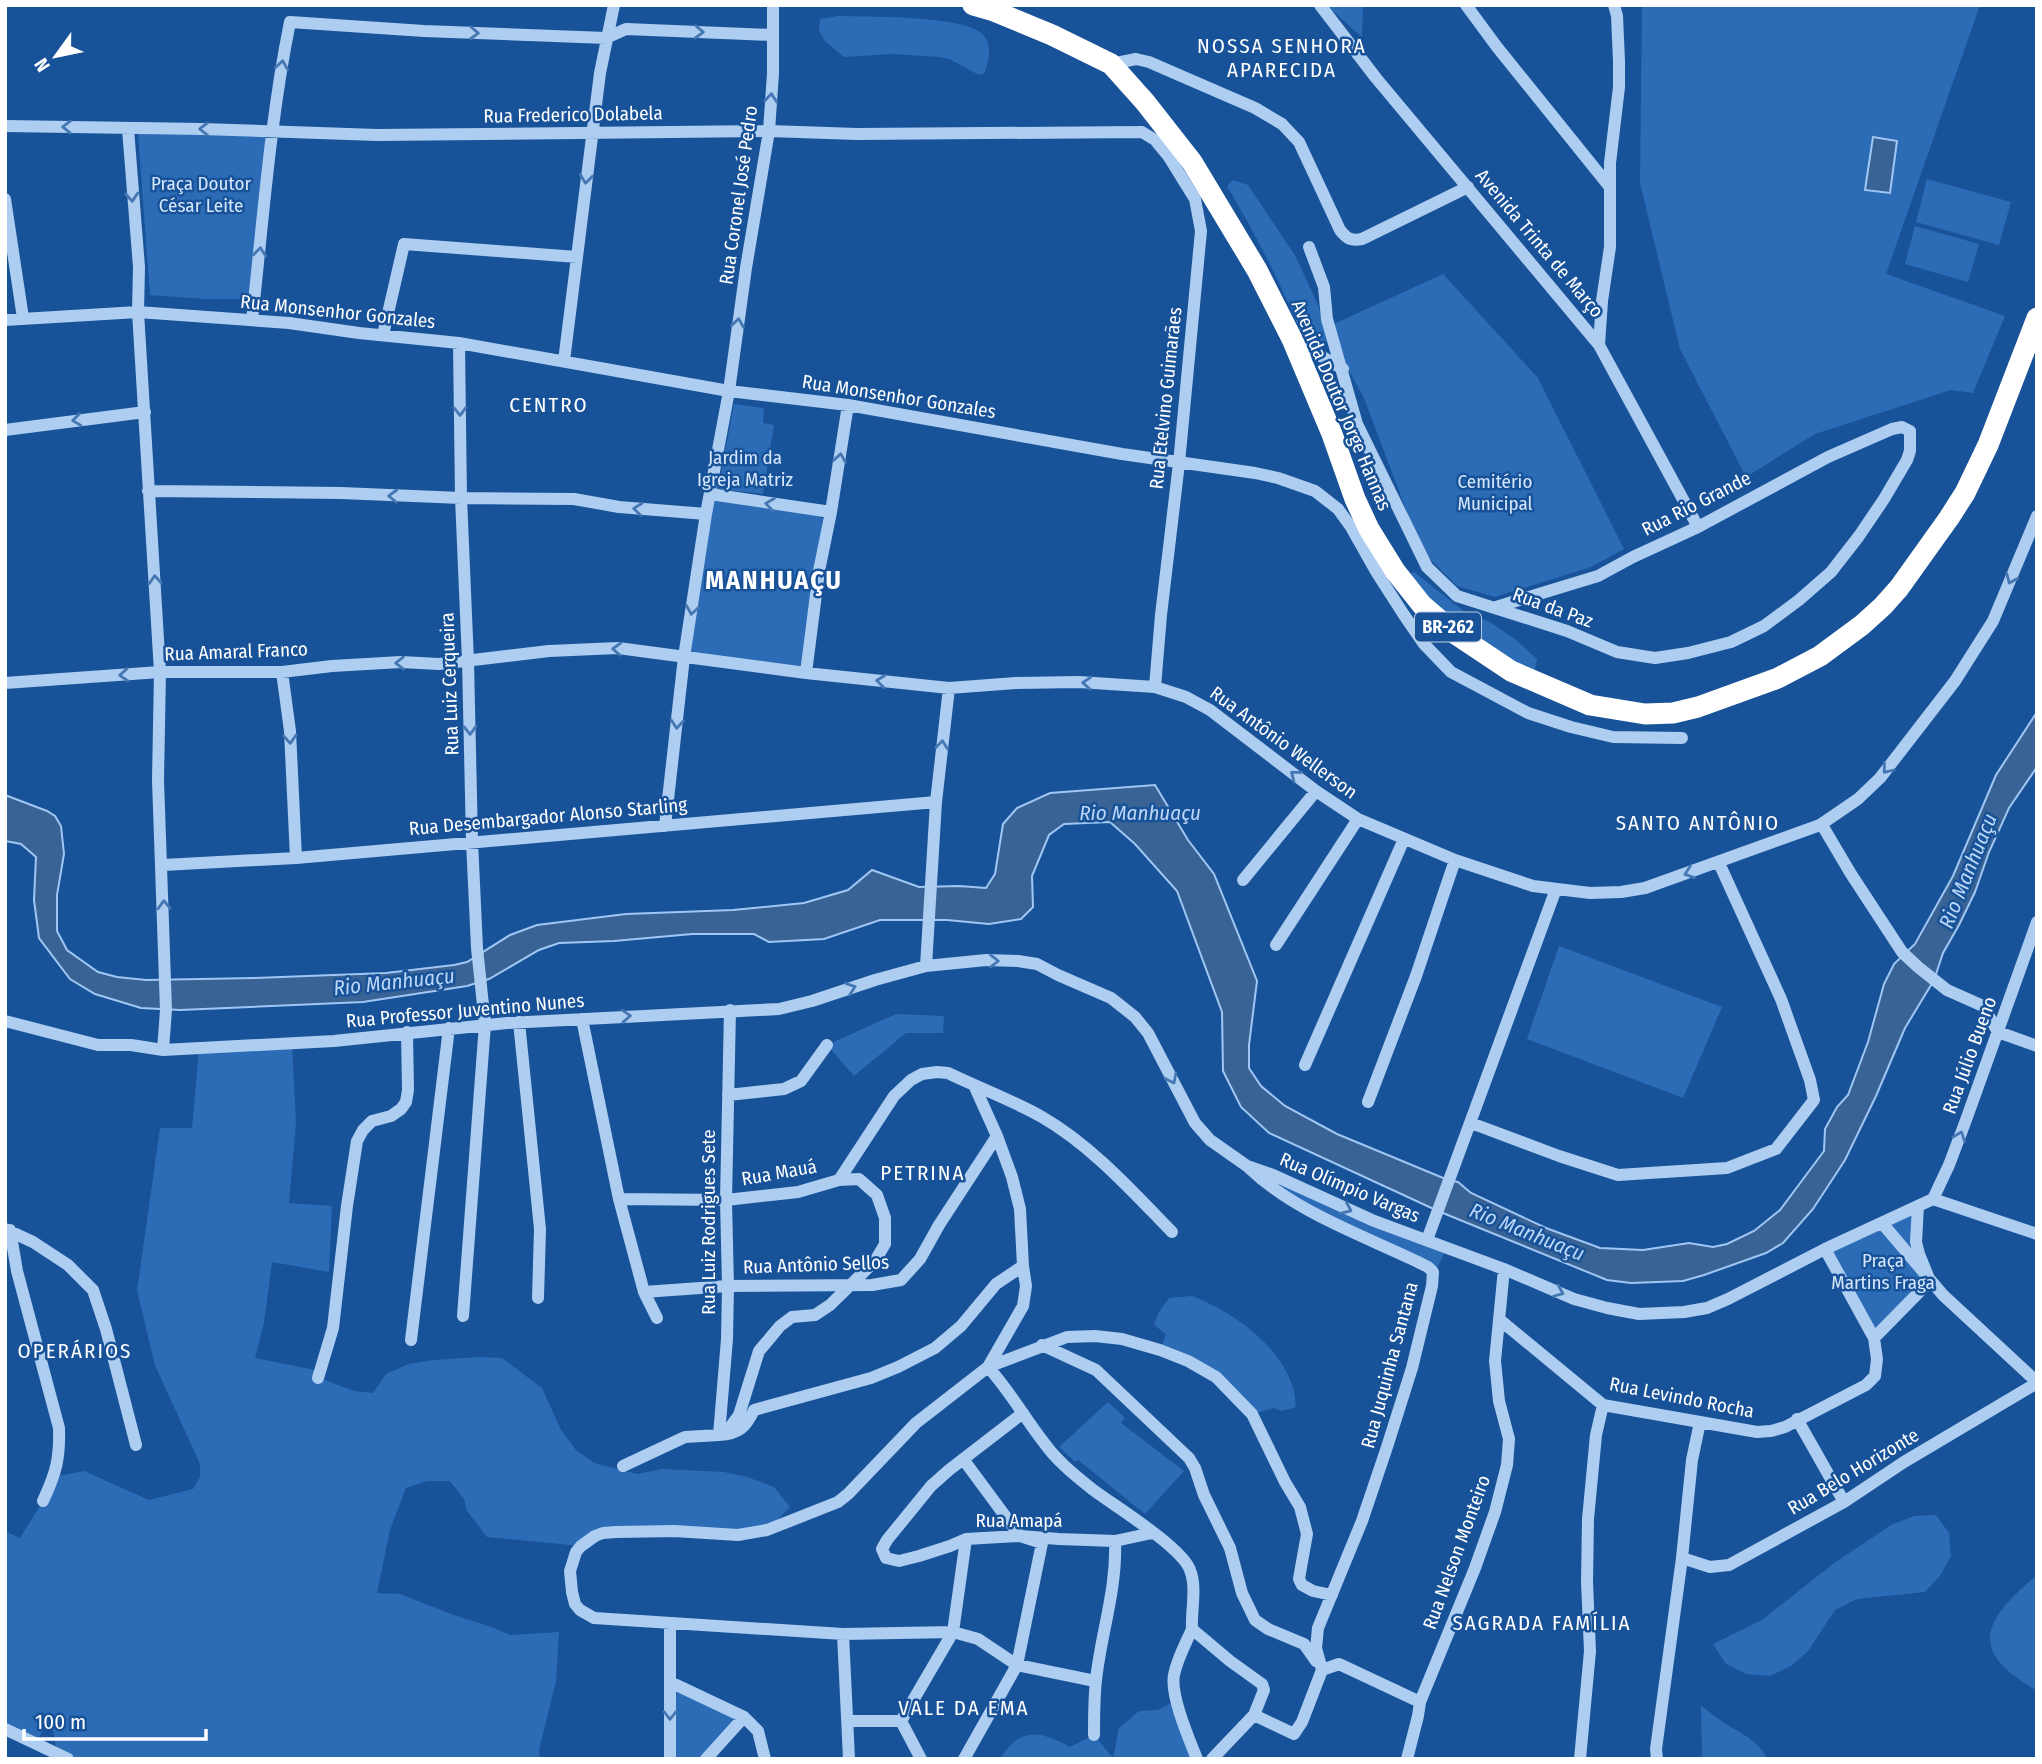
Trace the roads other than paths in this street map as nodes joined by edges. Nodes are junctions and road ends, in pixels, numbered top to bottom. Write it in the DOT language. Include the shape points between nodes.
graph roads {
  1 [pos="614,5"];
  2 [pos="774,5"];
  3 [pos="972,5"];
  4 [pos="1320,5"];
  5 [pos="1466,5"];
  6 [pos="1614,5"];
  7 [pos="773,35"];
  8 [pos="606,38"];
  9 [pos="1111,64"];
  10 [pos="5,126"];
  11 [pos="128,129"];
  12 [pos="769,131"];
  13 [pos="273,132"];
  14 [pos="1142,132"];
  15 [pos="592,133"];
  16 [pos="1468,187"];
  17 [pos="1609,187"];
  18 [pos="5,200"];
  19 [pos="1309,247"];
  20 [pos="577,257"];
  21 [pos="138,312"];
  22 [pos="23,318"];
  23 [pos="2037,318"];
  24 [pos="5,320"];
  25 [pos="252,320"];
  26 [pos="383,335"];
  27 [pos="1292,339"];
  28 [pos="459,343"];
  29 [pos="1599,345"];
  30 [pos="564,361"];
  31 [pos="1343,369"];
  32 [pos="729,391"];
  33 [pos="848,405"];
  34 [pos="145,412"];
  35 [pos="1357,424"];
  36 [pos="5,430"];
  37 [pos="1910,431"];
  38 [pos="1332,434"];
  39 [pos="1179,463"];
  40 [pos="148,491"];
  41 [pos="710,494"];
  42 [pos="461,498"];
  43 [pos="831,512"];
  44 [pos="706,514"];
  45 [pos="2037,516"];
  46 [pos="1698,527"];
  47 [pos="1386,572"];
  48 [pos="1496,607"];
  49 [pos="684,657"];
  50 [pos="468,662"];
  51 [pos="160,672"];
  52 [pos="282,672"];
  53 [pos="806,673"];
  54 [pos="5,683"];
  55 [pos="1155,687"];
  56 [pos="949,688"];
  57 [pos="1682,738"];
  58 [pos="1316,791"];
  59 [pos="936,802"];
  60 [pos="1358,819"];
  61 [pos="1822,825"];
  62 [pos="665,826"];
  63 [pos="1404,839"];
  64 [pos="472,841"];
  65 [pos="296,858"];
  66 [pos="1455,860"];
  67 [pos="1719,863"];
  68 [pos="163,865"];
  69 [pos="1243,880"];
  70 [pos="1556,889"];
  71 [pos="2037,922"];
  72 [pos="1276,945"];
  73 [pos="926,967"];
  74 [pos="730,1010"];
  75 [pos="582,1019"];
  76 [pos="5,1021"];
  77 [pos="519,1022"];
  78 [pos="485,1024"];
  79 [pos="449,1028"];
  80 [pos="407,1032"];
  81 [pos="1998,1032"];
  82 [pos="827,1045"];
  83 [pos="2037,1046"];
  84 [pos="163,1049"];
  85 [pos="1305,1065"];
  86 [pos="974,1085"];
  87 [pos="728,1095"];
  88 [pos="1368,1102"];
  89 [pos="1471,1123"];
  90 [pos="998,1136"];
  91 [pos="1247,1166"];
  92 [pos="838,1180"];
  93 [pos="619,1199"];
  94 [pos="1933,1199"];
  95 [pos="726,1200"];
  96 [pos="1918,1206"];
  97 [pos="1882,1223"];
  98 [pos="8,1229"];
  99 [pos="1172,1232"];
  100 [pos="2037,1234"];
  101 [pos="1427,1240"];
  102 [pos="1825,1249"];
  103 [pos="1023,1266"];
  104 [pos="1504,1269"];
  105 [pos="1930,1281"];
  106 [pos="852,1285"];
  107 [pos="728,1286"];
  108 [pos="644,1292"];
  109 [pos="538,1298"];
  110 [pos="463,1316"];
  111 [pos="657,1318"];
  112 [pos="1500,1320"];
  113 [pos="1874,1338"];
  114 [pos="411,1340"];
  115 [pos="1042,1345"];
  116 [pos="988,1367"];
  117 [pos="318,1378"];
  118 [pos="2037,1383"];
  119 [pos="1603,1405"];
  120 [pos="1023,1413"];
  121 [pos="1797,1419"];
  122 [pos="1700,1422"];
  123 [pos="719,1435"];
  124 [pos="136,1445"];
  125 [pos="962,1459"];
  126 [pos="623,1466"];
  127 [pos="43,1501"];
  128 [pos="1843,1503"];
  129 [pos="1152,1533"];
  130 [pos="1020,1535"];
  131 [pos="966,1539"];
  132 [pos="1115,1541"];
  133 [pos="1682,1558"];
  134 [pos="1332,1595"];
  135 [pos="670,1623"];
  136 [pos="1192,1629"];
  137 [pos="953,1632"];
  138 [pos="844,1634"];
  139 [pos="1017,1665"];
  140 [pos="1322,1670"];
  141 [pos="1096,1681"];
  142 [pos="670,1682"];
  143 [pos="1420,1702"];
  144 [pos="1254,1715"];
  145 [pos="744,1717"];
  146 [pos="847,1721"];
  147 [pos="901,1721"];
  148 [pos="5,1728"];
  149 [pos="1094,1735"];
  150 [pos="68,1759"];
  151 [pos="670,1759"];
  152 [pos="706,1759"];
  153 [pos="765,1759"];
  154 [pos="849,1759"];
  155 [pos="921,1759"];
  156 [pos="964,1759"];
  157 [pos="1197,1759"];
  158 [pos="1212,1759"];
  159 [pos="1407,1759"];
  160 [pos="1580,1759"];
  161 [pos="1657,1759"];
  1 -- 8 [label="street"];
  2 -- 7 [label="street, Rua Coronel José Pedro"];
  3 -- 9 [label="highway, Avenida Doutor Jorge Hannas / BR-262" via="994,10"];
  4 -- 16 [label="street, Avenida Trinta de Março"];
  5 -- 17 [label="street"];
  6 -- 17 [label="street" via="1619,74"];
  8 -- 7 [label="street, one-way" via="626,29"];
  12 -- 7 [label="street, Rua Coronel José Pedro, one-way"];
  13 -- 8 [label="street, one-way" via="290,22"];
  8 -- 15 [label="street"];
  9 -- 16 [label="street" via="1149,62 1282,124 1299,142 1335,221 1352,241"];
  9 -- 27 [label="highway, Avenida Doutor Jorge Hannas / BR-262" via="1192,162"];
  11 -- 10 [label="street, Rua Frederico Dolabela, one-way"];
  13 -- 11 [label="street, Rua Frederico Dolabela, one-way"];
  11 -- 21 [label="street, one-way"];
  12 -- 14 [label="street, Rua Frederico Dolabela"];
  12 -- 15 [label="street, Rua Frederico Dolabela"];
  32 -- 12 [label="street, Rua Coronel José Pedro, one-way"];
  13 -- 15 [label="street, Rua Frederico Dolabela"];
  25 -- 13 [label="street, one-way"];
  14 -- 39 [label="street, Rua Etelvino Guimarães" via="1169,157 1195,199 1200,232"];
  15 -- 20 [label="street, one-way"];
  16 -- 29 [label="street, Avenida Trinta de Março"];
  17 -- 29 [label="street" via="1609,247"];
  18 -- 22 [label="street"];
  19 -- 31 [label="street, Rua da Paz" via="1324,287 1327,319"];
  20 -- 26 [label="street" via="404,244"];
  20 -- 30 [label="street"];
  21 -- 22 [label="street, Rua Monsenhor Gonzales"];
  21 -- 25 [label="street, Rua Monsenhor Gonzales"];
  21 -- 34 [label="street"];
  22 -- 24 [label="street, Rua Monsenhor Gonzales"];
  23 -- 47 [label="highway, Avenida Doutor Jorge Hannas / BR-262" via="1979,466 1922,557 1883,607 1862,625 1820,656 1778,678 1673,713 1645,714 1590,705 1511,671 1457,635"];
  25 -- 26 [label="street, Rua Monsenhor Gonzales"];
  26 -- 28 [label="street, Rua Monsenhor Gonzales"];
  27 -- 31 [label="street"];
  27 -- 38 [label="highway, Avenida Doutor Jorge Hannas / BR-262"];
  28 -- 30 [label="street, Rua Monsenhor Gonzales"];
  28 -- 42 [label="street, Rua Luiz Cerqueira, one-way"];
  29 -- 46 [label="street, Avenida Trinta de Março"];
  30 -- 32 [label="street, Rua Monsenhor Gonzales"];
  31 -- 35 [label="street, Rua da Paz"];
  32 -- 33 [label="street, Rua Monsenhor Gonzales"];
  32 -- 41 [label="street, Rua Coronel José Pedro"];
  33 -- 39 [label="street, Rua Monsenhor Gonzales"];
  43 -- 33 [label="street, one-way"];
  34 -- 36 [label="street, one-way"];
  34 -- 40 [label="street"];
  35 -- 38 [label="street"];
  35 -- 48 [label="street, Rua da Paz" via="1427,567 1457,596"];
  37 -- 46 [label="street, Rua Rio Grande" via="1892,429 1828,457"];
  37 -- 48 [label="street, Rua da Paz" via="1908,460 1860,536 1831,572 1764,626 1731,642 1655,658 1617,652"];
  38 -- 47 [label="highway, Avenida Doutor Jorge Hannas / BR-262"];
  39 -- 47 [label="street, Rua Monsenhor Gonzales" via="1255,473 1315,491 1338,509"];
  39 -- 55 [label="street, Rua Etelvino Guimarães"];
  42 -- 40 [label="street, one-way"];
  51 -- 40 [label="street, one-way"];
  43 -- 41 [label="street, one-way"];
  41 -- 44 [label="street, Rua Coronel José Pedro"];
  44 -- 42 [label="street, one-way" via="574,499"];
  42 -- 50 [label="street, Rua Luiz Cerqueira"];
  43 -- 53 [label="street"];
  44 -- 49 [label="street, Rua Coronel José Pedro, one-way"];
  45 -- 61 [label="street, Rua Antônio Wellerson, one-way" via="1993,621 1955,681 1880,778"];
  46 -- 48 [label="street, Rua Rio Grande" via="1598,576"];
  47 -- 57 [label="street, Rua Monsenhor Gonzales" via="1424,644 1451,672 1485,692 1528,713 1613,737"];
  49 -- 50 [label="street, Rua Amaral Franco, one-way" via="606,649"];
  49 -- 53 [label="street, Rua Antônio Wellerson"];
  49 -- 62 [label="street, Rua Coronel José Pedro, one-way"];
  50 -- 52 [label="street, Rua Amaral Franco, one-way" via="401,662"];
  50 -- 64 [label="street, Rua Luiz Cerqueira, one-way"];
  51 -- 52 [label="street, Rua Amaral Franco"];
  51 -- 54 [label="street, Rua Amaral Franco, one-way"];
  51 -- 68 [label="street" via="158,780"];
  52 -- 65 [label="street, one-way" via="290,731"];
  56 -- 53 [label="street, Rua Antônio Wellerson, one-way"];
  55 -- 56 [label="street, Rua Antônio Wellerson, one-way" via="1079,682"];
  58 -- 55 [label="street, Rua Antônio Wellerson, one-way" via="1210,710 1186,696"];
  59 -- 56 [label="street, one-way"];
  58 -- 60 [label="street, Rua Antônio Wellerson"];
  58 -- 69 [label="street"];
  59 -- 62 [label="street, Rua Desembargador Alonso Starling"];
  59 -- 73 [label="street"];
  60 -- 63 [label="street, Rua Antônio Wellerson"];
  60 -- 72 [label="street"];
  61 -- 67 [label="street, Rua Antônio Wellerson"];
  61 -- 81 [label="street" via="1902,952 1947,990 1983,1006"];
  62 -- 64 [label="street, Rua Desembargador Alonso Starling"];
  63 -- 66 [label="street, Rua Antônio Wellerson"];
  63 -- 85 [label="street"];
  64 -- 65 [label="street, Rua Desembargador Alonso Starling"];
  64 -- 78 [label="street, Rua Luiz Cerqueira"];
  65 -- 68 [label="street, Rua Desembargador Alonso Starling"];
  66 -- 70 [label="street, Rua Antônio Wellerson"];
  66 -- 88 [label="street"];
  67 -- 70 [label="street, Rua Antônio Wellerson, one-way" via="1621,892"];
  67 -- 89 [label="street" via="1782,999 1814,1100 1776,1149 1727,1168 1618,1175"];
  84 -- 68 [label="street, one-way"];
  70 -- 89 [label="street"];
  71 -- 81 [label="street, Rua Júlio Bueno"];
  74 -- 73 [label="street, Rua Professor Juventino Nunes, one-way" via="779,1009"];
  73 -- 91 [label="street, Rua Olímpio Vargas, one-way" via="986,960 1037,964 1111,998 1148,1034 1195,1124"];
  75 -- 74 [label="street, Rua Professor Juventino Nunes, one-way"];
  74 -- 87 [label="street, Rua Luiz Rodrigues Sete"];
  75 -- 77 [label="street, Rua Professor Juventino Nunes"];
  75 -- 93 [label="street"];
  76 -- 84 [label="street, Rua Professor Juventino Nunes" via="97,1045"];
  77 -- 78 [label="street, Rua Professor Juventino Nunes"];
  77 -- 109 [label="street" via="540,1229"];
  78 -- 79 [label="street, Rua Professor Juventino Nunes"];
  78 -- 110 [label="street, Rua Luiz Cerqueira"];
  79 -- 80 [label="street, Rua Professor Juventino Nunes"];
  79 -- 114 [label="street"];
  80 -- 84 [label="street, Rua Professor Juventino Nunes" via="334,1041"];
  80 -- 117 [label="street" via="406,1102 391,1116 372,1121 357,1141 333,1328"];
  81 -- 83 [label="street"];
  94 -- 81 [label="street, Rua Júlio Bueno, one-way"];
  82 -- 87 [label="street" via="801,1081 785,1089"];
  86 -- 90 [label="street"];
  86 -- 92 [label="street, Rua Mauá" via="937,1072 911,1080 894,1096"];
  86 -- 99 [label="street, Rua Mauá" via="1063,1130 1118,1176"];
  87 -- 95 [label="street, Rua Luiz Rodrigues Sete"];
  89 -- 101 [label="street"];
  90 -- 103 [label="street" via="1020,1209"];
  90 -- 106 [label="street, Rua Antônio Sellos" via="920,1259 901,1280"];
  91 -- 101 [label="street, Rua Olímpio Vargas, one-way"];
  91 -- 134 [label="street, Rua Juquinha Santana" via="1290,1200 1433,1272 1412,1368 1362,1521"];
  92 -- 95 [label="street, Rua Mauá" via="798,1192"];
  92 -- 106 [label="street" via="859,1180 866,1185 877,1195 885,1218 885,1244"];
  93 -- 95 [label="street, Rua Mauá"];
  93 -- 108 [label="street"];
  94 -- 96 [label="street, Rua Olímpio Vargas"];
  94 -- 100 [label="street"];
  95 -- 107 [label="street, Rua Luiz Rodrigues Sete"];
  96 -- 97 [label="street, Rua Olímpio Vargas"];
  96 -- 105 [label="street" via="1916,1242"];
  97 -- 102 [label="street, Rua Olímpio Vargas"];
  97 -- 105 [label="street"];
  98 -- 124 [label="street" via="68,1265 93,1290"];
  98 -- 127 [label="street" via="59,1428 60,1453"];
  101 -- 104 [label="street, Rua Olímpio Vargas"];
  104 -- 102 [label="street, Rua Olímpio Vargas, one-way" via="1607,1308 1639,1314 1684,1312 1728,1299"];
  102 -- 113 [label="street"];
  103 -- 116 [label="street" via="1023,1306"];
  103 -- 123 [label="street" via="996,1284 961,1326 934,1348 871,1377 754,1410 748,1423 732,1434"];
  104 -- 112 [label="street, Rua Nelson Monteiro"];
  105 -- 113 [label="street"];
  105 -- 118 [label="street"];
  106 -- 107 [label="street, Rua Antônio Sellos"];
  106 -- 123 [label="street" via="815,1314 792,1317 769,1338 760,1351 739,1415"];
  107 -- 108 [label="street, Rua Antônio Sellos"];
  107 -- 123 [label="street, Rua Luiz Rodrigues Sete"];
  108 -- 111 [label="street"];
  112 -- 119 [label="street, Rua Levindo Rocha"];
  112 -- 143 [label="street, Rua Nelson Monteiro" via="1495,1361 1509,1439 1507,1465 1475,1568"];
  113 -- 121 [label="street, Rua Levindo Rocha" via="1875,1376 1866,1385"];
  115 -- 116 [label="street"];
  115 -- 134 [label="street" via="1067,1337 1122,1339 1188,1361 1216,1377 1252,1414 1300,1507 1307,1534 1299,1579 1302,1585"];
  115 -- 140 [label="street" via="1097,1370 1189,1458 1230,1548 1255,1620 1304,1644"];
  116 -- 120 [label="street"];
  116 -- 135 [label="street" via="916,1423 838,1502 767,1530 738,1535 615,1532 595,1536 580,1546 570,1570 580,1610 594,1618"];
  118 -- 128 [label="street, Rua Belo Horizonte"];
  119 -- 122 [label="street, Rua Levindo Rocha"];
  119 -- 160 [label="street" via="1588,1519 1590,1651"];
  120 -- 125 [label="street, Rua Amapá"];
  120 -- 129 [label="street" via="1046,1447 1092,1489"];
  121 -- 122 [label="street, Rua Levindo Rocha" via="1785,1427 1757,1432"];
  121 -- 128 [label="street"];
  122 -- 133 [label="street"];
  123 -- 126 [label="street" via="685,1437"];
  125 -- 130 [label="street"];
  125 -- 131 [label="street, Rua Amapá" via="931,1486 882,1549 886,1558 899,1561"];
  128 -- 133 [label="street, Rua Belo Horizonte" via="1729,1565 1710,1567"];
  129 -- 132 [label="street, Rua Amapá"];
  129 -- 136 [label="street" via="1180,1554 1190,1569"];
  130 -- 131 [label="street, Rua Amapá"];
  130 -- 132 [label="street, Rua Amapá"];
  130 -- 139 [label="street" via="1042,1543"];
  131 -- 137 [label="street"];
  132 -- 141 [label="street" via="1114,1577"];
  133 -- 161 [label="street"];
  134 -- 140 [label="street, Rua Juquinha Santana" via="1318,1628"];
  135 -- 138 [label="street"];
  135 -- 142 [label="street"];
  136 -- 144 [label="street" via="1262,1684"];
  136 -- 157 [label="street" via="1173,1677 1185,1732"];
  137 -- 138 [label="street"];
  137 -- 139 [label="street" via="978,1639"];
  137 -- 147 [label="street"];
  138 -- 146 [label="street"];
  139 -- 141 [label="street"];
  139 -- 156 [label="street"];
  140 -- 143 [label="street" via="1339,1664"];
  140 -- 144 [label="street" via="1294,1734"];
  141 -- 149 [label="street"];
  142 -- 145 [label="street"];
  142 -- 151 [label="street, one-way"];
  143 -- 159 [label="street, Rua Nelson Monteiro"];
  144 -- 158 [label="street"];
  145 -- 152 [label="street"];
  145 -- 153 [label="street" via="758,1731"];
  146 -- 147 [label="street"];
  146 -- 154 [label="street"];
  147 -- 155 [label="street"];
  148 -- 150 [label="street"];
}
